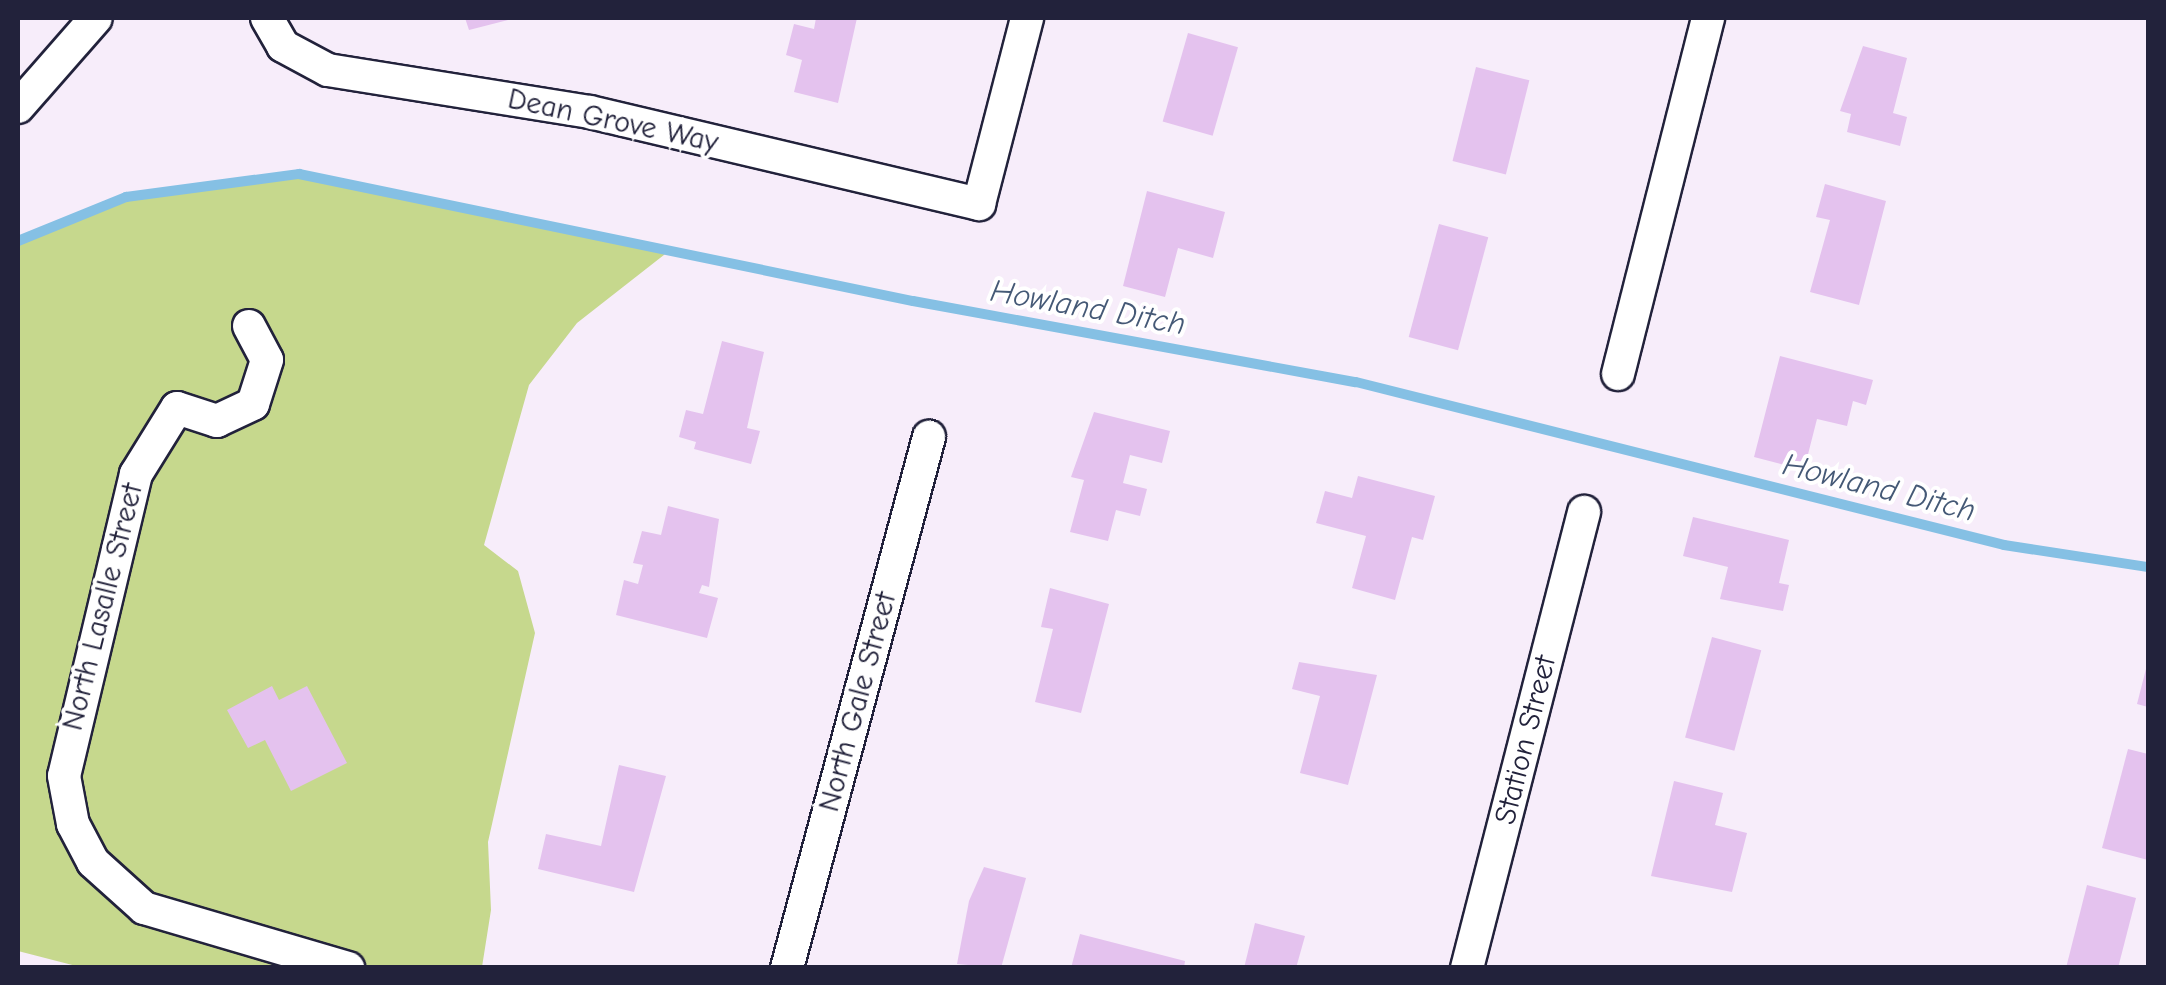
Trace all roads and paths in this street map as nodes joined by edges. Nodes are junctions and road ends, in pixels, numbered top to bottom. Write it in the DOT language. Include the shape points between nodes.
graph roads {
  1 [pos="96,18"];
  2 [pos="267,18"];
  3 [pos="1027,18"];
  4 [pos="1708,18"];
  5 [pos="18,107"];
  6 [pos="249,326"];
  7 [pos="1618,374"];
  8 [pos="929,438"];
  9 [pos="1584,512"];
  10 [pos="348,968"];
  11 [pos="788,968"];
  12 [pos="1467,968"];
  1 -- 5 [label="street"];
  2 -- 3 [label="street, Dean Grove Way" via="283,46 328,70 590,112 979,204"];
  4 -- 7 [label="street"];
  6 -- 10 [label="street, North Lasalle Street" via="267,360 260,394 241,414 217,421 176,408 142,462 64,776 73,824 93,862 144,908"];
  8 -- 11 [label="street, North Gale Street"];
  9 -- 12 [label="street, Station Street"];
}
